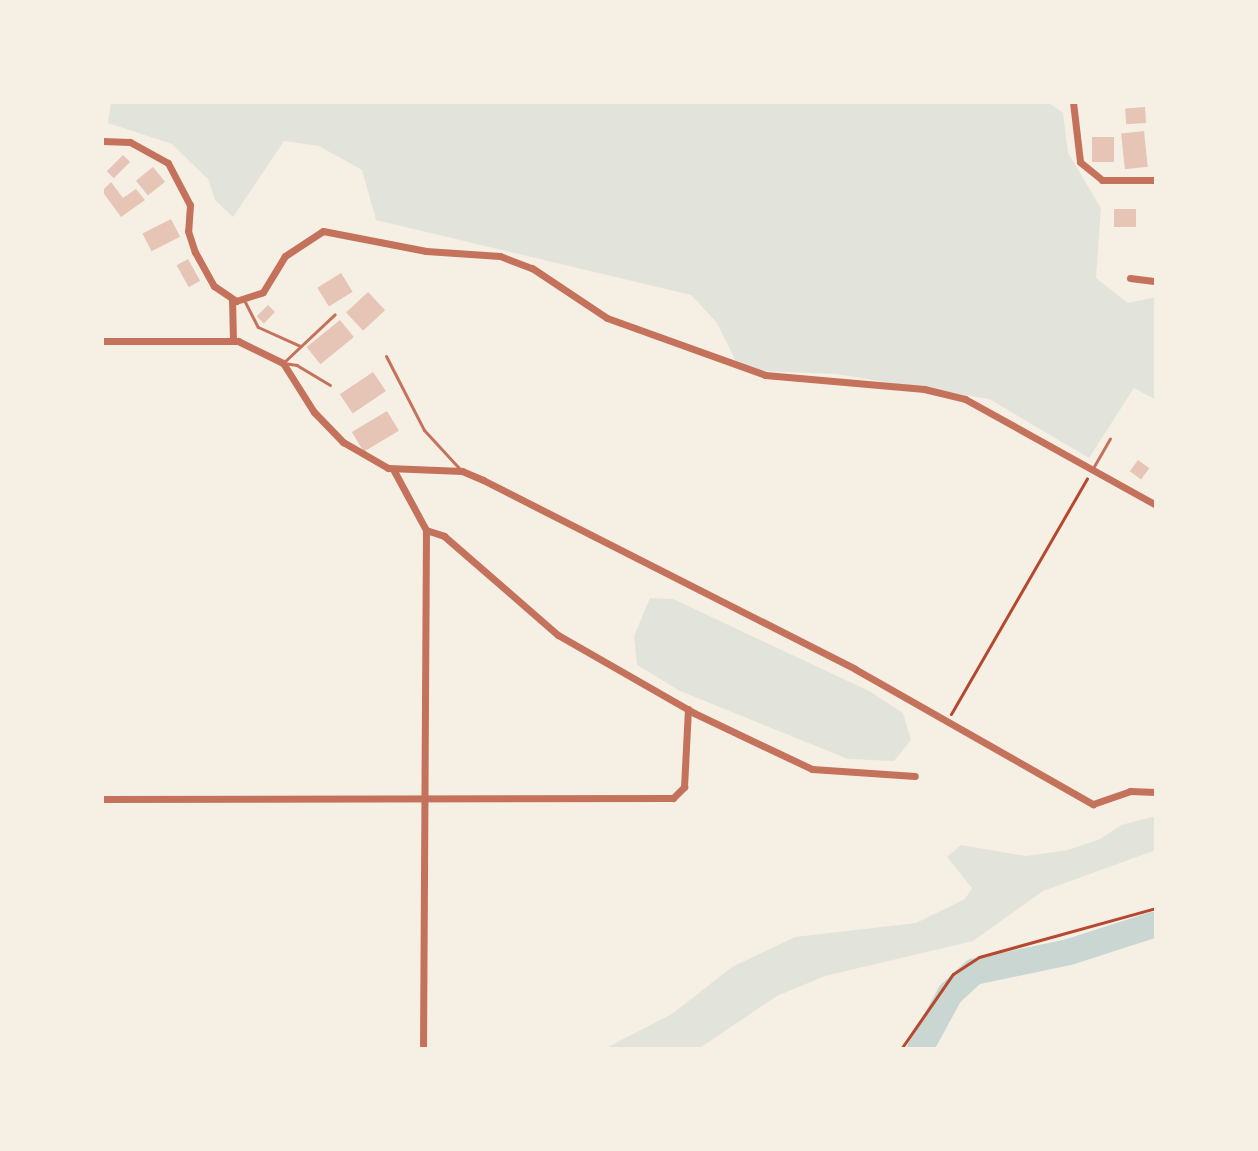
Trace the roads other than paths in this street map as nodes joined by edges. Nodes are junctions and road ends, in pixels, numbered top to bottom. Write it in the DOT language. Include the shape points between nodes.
graph roads {
  1 [pos="1073,102"];
  2 [pos="102,141"];
  3 [pos="1156,180"];
  4 [pos="1130,278"];
  5 [pos="1156,281"];
  6 [pos="232,299"];
  7 [pos="244,300"];
  8 [pos="335,314"];
  9 [pos="233,340"];
  10 [pos="102,341"];
  11 [pos="300,346"];
  12 [pos="386,356"];
  13 [pos="283,363"];
  14 [pos="330,385"];
  15 [pos="1110,439"];
  16 [pos="1093,468"];
  17 [pos="393,469"];
  18 [pos="462,471"];
  19 [pos="1155,502"];
  20 [pos="426,530"];
  21 [pos="688,709"];
  22 [pos="915,776"];
  23 [pos="1156,792"];
  24 [pos="102,799"];
  25 [pos="423,799"];
  26 [pos="423,1049"];
  1 -- 3 [label="street" via="1080,162 1102,180"];
  2 -- 6 [label="street" via="130,142 168,163 190,205 188,231 195,252 214,286"];
  4 -- 5 [label="street"];
  6 -- 7 [label="street"];
  6 -- 9 [label="street"];
  7 -- 11 [label="lane" via="258,327"];
  7 -- 16 [label="street" via="263,292 285,256 323,231 426,251 500,256 532,268 607,318 694,352 786,380 947,394 994,412"];
  8 -- 11 [label="lane"];
  9 -- 10 [label="street"];
  9 -- 13 [label="street"];
  11 -- 13 [label="lane"];
  12 -- 18 [label="lane" via="424,430"];
  13 -- 14 [label="lane" via="297,365"];
  13 -- 17 [label="street" via="314,412 343,442"];
  15 -- 16 [label="lane"];
  16 -- 19 [label="street"];
  17 -- 18 [label="street"];
  17 -- 20 [label="street"];
  18 -- 23 [label="street" via="855,669 1093,804 1130,791"];
  20 -- 21 [label="street" via="444,536 558,635"];
  20 -- 25 [label="street"];
  21 -- 22 [label="street" via="812,769"];
  21 -- 25 [label="street" via="684,787 673,798"];
  24 -- 25 [label="street"];
  25 -- 26 [label="street"];
}
